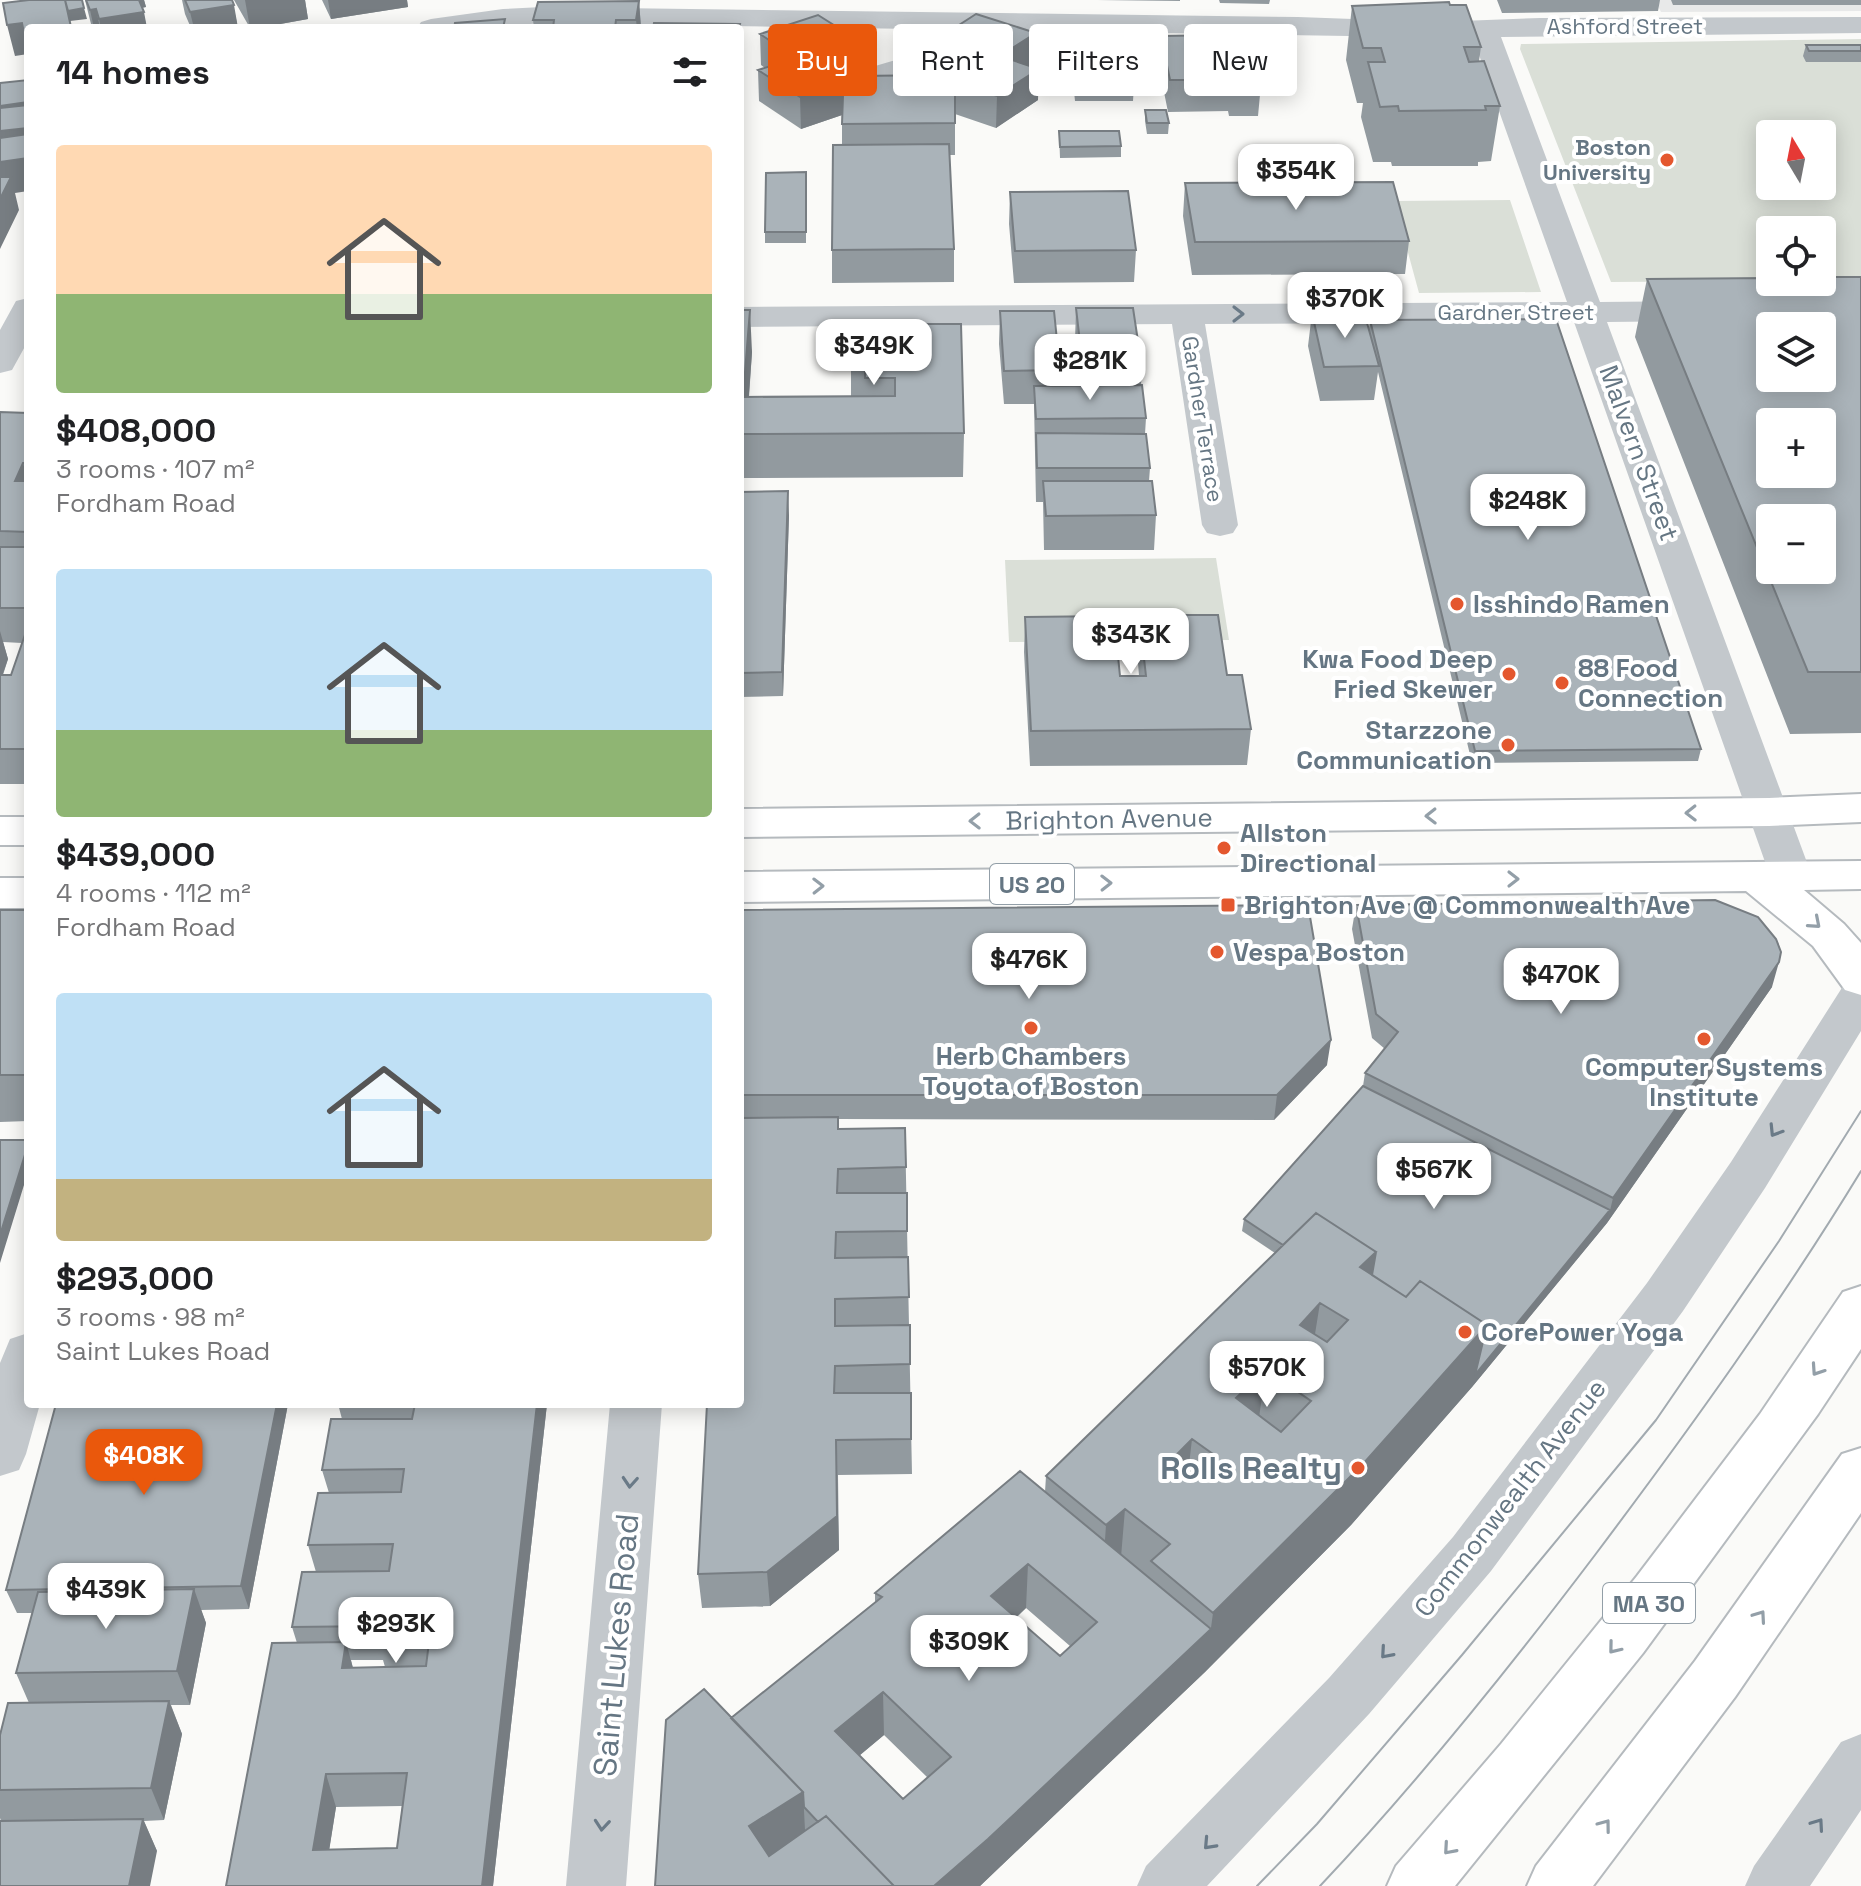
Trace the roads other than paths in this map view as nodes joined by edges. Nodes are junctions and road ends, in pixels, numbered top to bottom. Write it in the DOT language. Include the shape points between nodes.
graph roads {
  1 [pos="785,9"];
  2 [pos="1057,11"];
  3 [pos="453,12"];
  4 [pos="1296,12"];
  5 [pos="899,20"];
  6 [pos="436,24"];
  7 [pos="899,24"];
  8 [pos="1861,25"];
  9 [pos="1485,31"];
  10 [pos="1733,310"];
  11 [pos="1588,312"];
  12 [pos="1187,314"];
  13 [pos="744,317"];
  14 [pos="19,319"];
  15 [pos="0,363"];
  16 [pos="1220,525"];
  17 [pos="1854,810"];
  18 [pos="1769,812"];
  19 [pos="744,823"];
  20 [pos="0,831"];
  21 [pos="24,831"];
  22 [pos="1861,875"];
  23 [pos="1774,877"];
  24 [pos="744,887"];
  25 [pos="0,893"];
  26 [pos="24,893"];
  27 [pos="1861,979"];
  28 [pos="1861,994"];
  29 [pos="1861,1306"];
  30 [pos="24,1368"];
  31 [pos="636,1408"];
  32 [pos="0,1454"];
  33 [pos="1861,1470"];
  34 [pos="1861,1761"];
  35 [pos="596,1886"];
  36 [pos="1167,1886"];
  37 [pos="1417,1886"];
  38 [pos="1557,1886"];
  39 [pos="1775,1886"];
  1 -- 3 [label="street, Ashford Street"];
  1 -- 5 [label="street, Ashford Street"];
  2 -- 4 [label="street, Ashford Street"];
  2 -- 5 [label="street, Ashford Street"];
  3 -- 6 [label="street, Ashford Street"];
  4 -- 9 [label="street, Ashford Street"];
  5 -- 7 [label="street"];
  8 -- 9 [label="street, Ashford Street"];
  9 -- 11 [label="street, Malvern Street"];
  10 -- 11 [label="street, Gardner Street"];
  12 -- 11 [label="street, Gardner Street, one-way"];
  11 -- 18 [label="street, Malvern Street"];
  12 -- 13 [label="street, Gardner Street"];
  12 -- 16 [label="street, Gardner Terrace"];
  14 -- 15 [label="street"];
  17 -- 18 [label="main road, Brighton Avenue"];
  18 -- 19 [label="main road, Brighton Avenue, one-way"];
  18 -- 23 [label="street, Malvern Street"];
  20 -- 21 [label="main road"];
  22 -- 23 [label="main road, US 20"];
  24 -- 23 [label="main road, US 20, one-way"];
  23 -- 27 [label="main road, one-way" via="1847,956"];
  25 -- 26 [label="main road"];
  28 -- 36 [label="street, Commonwealth Avenue, one-way" via="1665,1297 1472,1554 1349,1696"];
  29 -- 37 [label="main road, MA 30, one-way" via="1749,1470 1632,1625"];
  30 -- 32 [label="street"];
  31 -- 35 [label="street, Saint Lukes Road, one-way"];
  38 -- 33 [label="main road, one-way" via="1715,1679"];
  39 -- 34 [label="street, one-way"];
}
